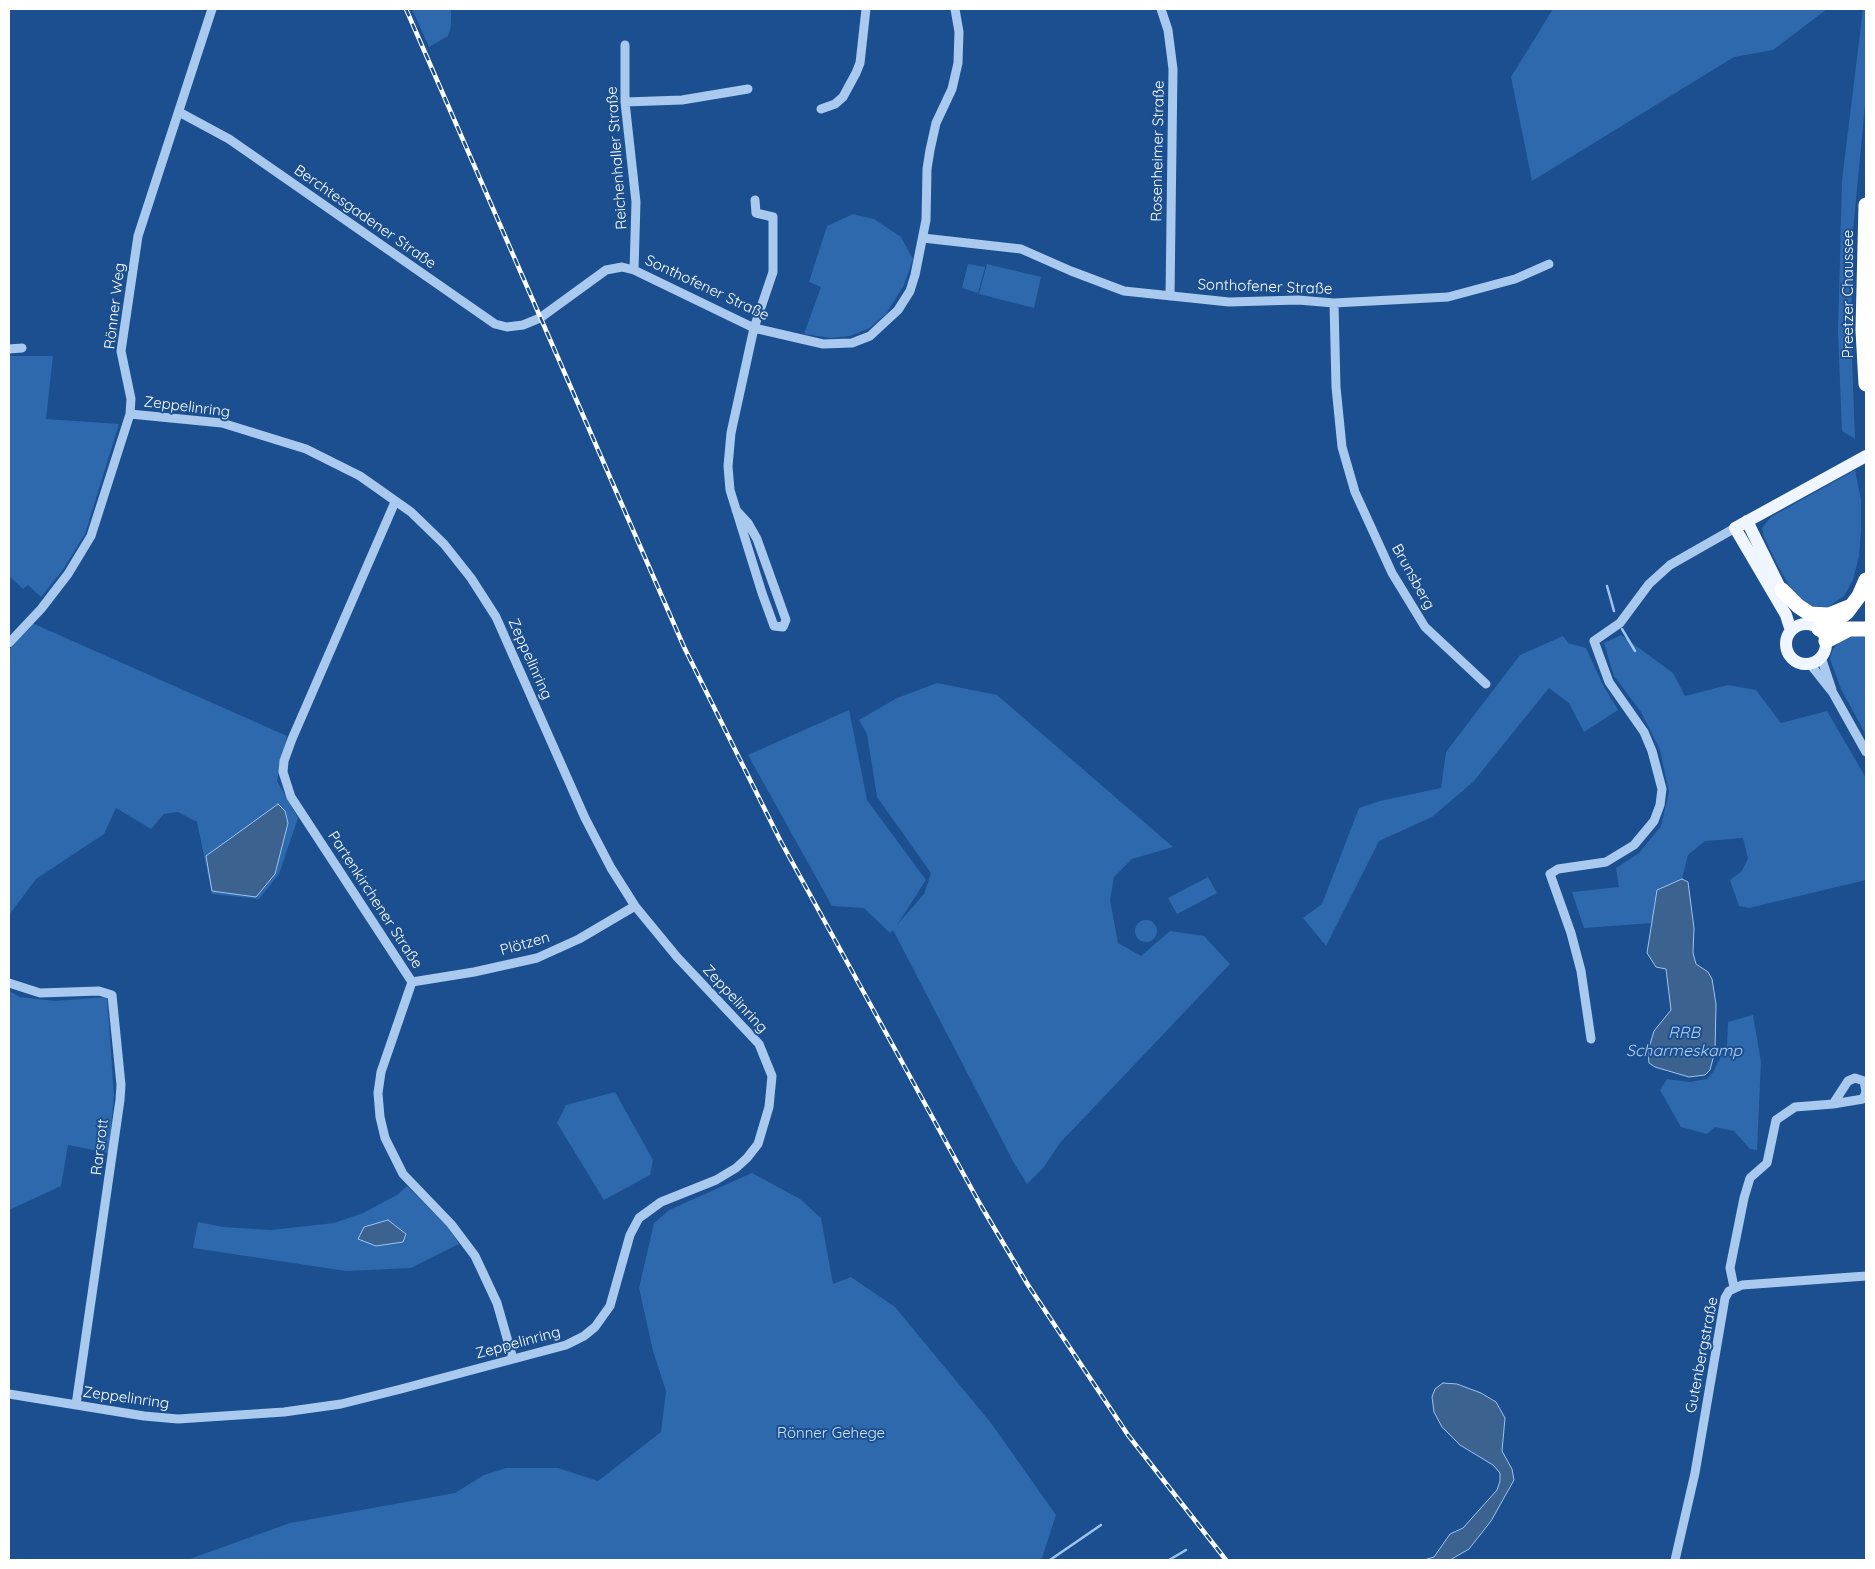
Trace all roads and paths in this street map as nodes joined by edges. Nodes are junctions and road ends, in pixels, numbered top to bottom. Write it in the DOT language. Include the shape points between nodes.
graph roads {
  1 [pos="212,9"];
  2 [pos="866,9"];
  3 [pos="955,9"];
  4 [pos="1161,9"];
  5 [pos="625,45"];
  6 [pos="748,89"];
  7 [pos="625,102"];
  8 [pos="821,109"];
  9 [pos="179,112"];
  10 [pos="755,200"];
  11 [pos="1866,205"];
  12 [pos="923,238"];
  13 [pos="1549,264"];
  14 [pos="634,270"];
  15 [pos="1170,296"];
  16 [pos="1334,303"];
  17 [pos="540,318"];
  18 [pos="754,328"];
  19 [pos="22,348"];
  20 [pos="9,349"];
  21 [pos="1866,384"];
  22 [pos="130,414"];
  23 [pos="1866,456"];
  24 [pos="395,502"];
  25 [pos="736,510"];
  26 [pos="1747,521"];
  27 [pos="1735,528"];
  28 [pos="1866,580"];
  29 [pos="1782,590"];
  30 [pos="1849,607"];
  31 [pos="1804,624"];
  32 [pos="1866,629"];
  33 [pos="1791,631"];
  34 [pos="1822,635"];
  35 [pos="9,642"];
  36 [pos="1821,656"];
  37 [pos="1810,664"];
  38 [pos="1486,684"];
  39 [pos="1833,693"];
  40 [pos="1866,752"];
  41 [pos="635,906"];
  42 [pos="412,982"];
  43 [pos="9,983"];
  44 [pos="1591,1039"];
  45 [pos="1833,1104"];
  46 [pos="1866,1276"];
  47 [pos="1734,1287"];
  48 [pos="513,1359"];
  49 [pos="9,1394"];
  50 [pos="76,1405"];
  51 [pos="1675,1560"];
  1 -- 9 [label="street, Rönner Weg"];
  2 -- 8 [label="street" via="856,73 843,97"];
  3 -- 12 [label="street" via="959,32 958,63 952,89 936,123 930,150"];
  4 -- 15 [label="street, Rosenheimer Straße" via="1168,30 1173,69"];
  5 -- 7 [label="street, Reichenhaller Straße"];
  6 -- 7 [label="street" via="682,100"];
  7 -- 14 [label="street, Reichenhaller Straße" via="636,202"];
  9 -- 17 [label="street, Berchtesgadener Straße" via="229,139 495,324 508,327"];
  9 -- 22 [label="street, Rönner Weg" via="138,236 120,350"];
  10 -- 18 [label="street" via="756,213 773,217 773,272"];
  11 -- 21 [label="highway, Preetzer Chaussee" via="1863,330"];
  12 -- 15 [label="street, Sonthofener Straße" via="1021,249 1124,291"];
  12 -- 18 [label="street, Sonthofener Straße" via="910,291 898,310 870,336 852,343 823,344"];
  13 -- 16 [label="street, Sonthofener Straße" via="1515,279 1448,298"];
  14 -- 17 [label="street, Sonthofener Straße" via="622,267 606,270"];
  14 -- 18 [label="street, Sonthofener Straße"];
  15 -- 16 [label="street, Sonthofener Straße" via="1229,302 1298,300"];
  16 -- 38 [label="street, Brunsberg" via="1336,387 1342,447 1355,492 1392,573 1420,620"];
  18 -- 25 [label="street" via="731,434 729,482"];
  19 -- 20 [label="street"];
  22 -- 24 [label="street, Zeppelinring" via="222,423 270,436 333,461"];
  22 -- 35 [label="street, Rönner Weg" via="91,536 41,609"];
  23 -- 26 [label="main road"];
  24 -- 41 [label="street, Zeppelinring" via="411,512 444,544 496,617 585,818"];
  24 -- 42 [label="street, Partenkirchener Straße" via="292,739 283,772 292,797"];
  25 -- 25 [label="street" via="774,626 783,627 786,620 757,539"];
  26 -- 27 [label="main road"];
  26 -- 29 [label="main road"];
  27 -- 33 [label="main road" via="1786,615"];
  27 -- 44 [label="street" via="1670,565 1649,584 1620,623 1594,641 1609,682 1644,732 1662,789 1654,821 1634,845 1606,862 1558,869 1550,874 1581,971"];
  28 -- 30 [label="highway" via="1859,596"];
  29 -- 30 [label="highway" via="1810,614 1829,615"];
  29 -- 31 [label="main road" via="1792,611"];
  30 -- 34 [label="highway"];
  31 -- 33 [label="main road"];
  31 -- 34 [label="main road"];
  32 -- 34 [label="highway"];
  33 -- 37 [label="main road" via="1786,642 1789,655 1799,663"];
  34 -- 36 [label="main road"];
  36 -- 37 [label="main road"];
  36 -- 39 [label="street"];
  37 -- 39 [label="street"];
  39 -- 40 [label="street"];
  41 -- 42 [label="street, Plötzen" via="579,939 537,958"];
  41 -- 48 [label="street, Zeppelinring" via="759,1044 772,1076 767,1118 758,1144 736,1168 716,1180 661,1202 639,1218 630,1235 610,1306 595,1327 566,1345"];
  42 -- 48 [label="street, Partenkirchener Straße" via="381,1072 378,1093 385,1138 403,1174 452,1224 475,1256 497,1303"];
  43 -- 50 [label="street, Rarsrott" via="40,993 99,991 112,996 122,1085"];
  45 -- 47 [label="street" via="1795,1108 1776,1120 1767,1163 1750,1178 1744,1198 1730,1268"];
  46 -- 47 [label="street, Gutenbergstraße"];
  47 -- 51 [label="street, Gutenbergstraße" via="1725,1298 1695,1472"];
  48 -- 50 [label="street, Zeppelinring" via="349,1402 284,1412 178,1419"];
  49 -- 50 [label="street, Zeppelinring"];
}
